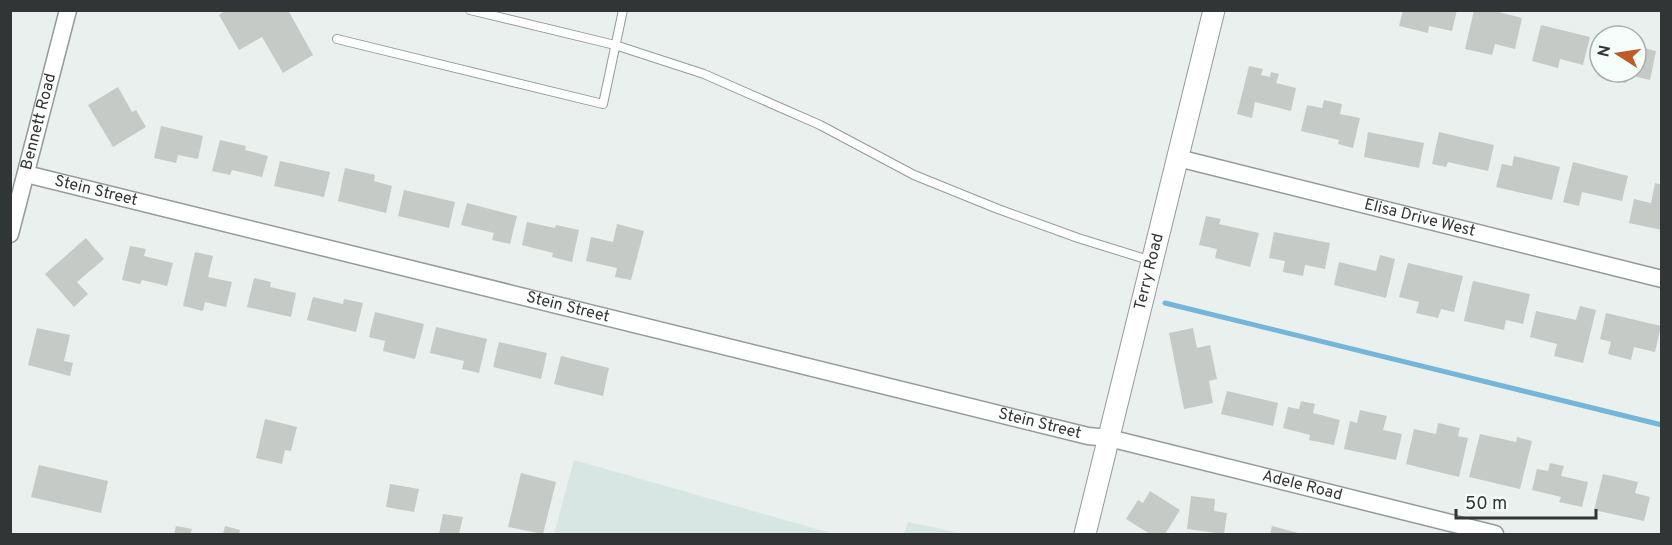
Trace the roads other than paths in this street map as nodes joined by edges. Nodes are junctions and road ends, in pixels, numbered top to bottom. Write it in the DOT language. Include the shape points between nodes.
graph roads {
  1 [pos="68,10"];
  2 [pos="470,10"];
  3 [pos="623,10"];
  4 [pos="1214,10"];
  5 [pos="337,39"];
  6 [pos="615,45"];
  7 [pos="1178,158"];
  8 [pos="26,174"];
  9 [pos="10,234"];
  10 [pos="1152,261"];
  11 [pos="1662,279"];
  12 [pos="1109,438"];
  13 [pos="1085,534"];
  14 [pos="1495,534"];
  1 -- 8 [label="street, Bennett Road"];
  2 -- 6 [label="lane"];
  3 -- 6 [label="lane"];
  4 -- 7 [label="street, Terry Road"];
  5 -- 6 [label="lane" via="603,104"];
  6 -- 10 [label="lane" via="748,93 820,125 914,175 1068,235"];
  7 -- 10 [label="street, Terry Road"];
  7 -- 11 [label="street, Elisa Drive West"];
  8 -- 9 [label="street, Bennett Road"];
  8 -- 12 [label="street, Stein Street" via="1088,436"];
  10 -- 12 [label="street, Terry Road"];
  12 -- 13 [label="street, Terry Road"];
  12 -- 14 [label="street, Adele Road"];
}
